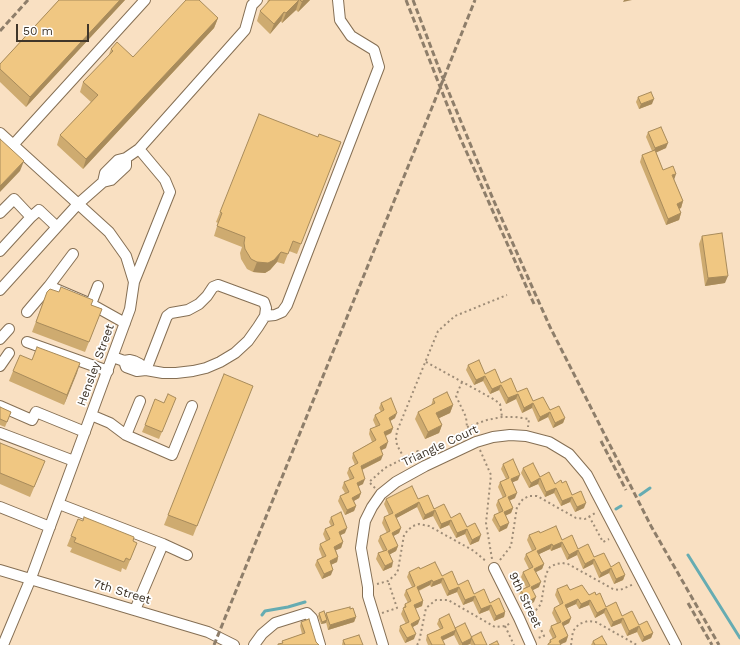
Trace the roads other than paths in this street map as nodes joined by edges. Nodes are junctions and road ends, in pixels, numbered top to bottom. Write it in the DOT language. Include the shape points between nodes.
graph roads {
  1 [pos="146,0"];
  2 [pos="257,0"];
  3 [pos="338,0"];
  4 [pos="0,133"];
  5 [pos="13,145"];
  6 [pos="139,149"];
  7 [pos="78,204"];
  8 [pos="0,213"];
  9 [pos="31,217"];
  10 [pos="57,228"];
  11 [pos="0,251"];
  12 [pos="73,254"];
  13 [pos="134,282"];
  14 [pos="49,286"];
  15 [pos="98,286"];
  16 [pos="0,290"];
  17 [pos="91,304"];
  18 [pos="27,312"];
  19 [pos="265,316"];
  20 [pos="125,323"];
  21 [pos="27,342"];
  22 [pos="9,353"];
  23 [pos="113,357"];
  24 [pos="0,366"];
  25 [pos="146,370"];
  26 [pos="108,371"];
  27 [pos="140,401"];
  28 [pos="0,406"];
  29 [pos="192,406"];
  30 [pos="91,415"];
  31 [pos="85,432"];
  32 [pos="0,433"];
  33 [pos="126,435"];
  34 [pos="74,461"];
  35 [pos="58,504"];
  36 [pos="0,507"];
  37 [pos="50,528"];
  38 [pos="163,544"];
  39 [pos="188,555"];
  40 [pos="494,568"];
  41 [pos="0,570"];
  42 [pos="31,578"];
  43 [pos="135,610"];
  44 [pos="530,643"];
  45 [pos="3,645"];
  46 [pos="234,645"];
  47 [pos="254,645"];
  48 [pos="320,645"];
  49 [pos="383,645"];
  50 [pos="676,645"];
  1 -- 5 [label="street"];
  2 -- 6 [label="street" via="252,5 245,30"];
  3 -- 19 [label="street" via="340,20 350,36 374,50 379,67 287,305 282,312"];
  4 -- 5 [label="street, Hensley Street"];
  5 -- 7 [label="street, Hensley Street"];
  6 -- 7 [label="street" via="126,158 126,166 111,180 103,182"];
  6 -- 13 [label="street" via="165,180 170,192"];
  7 -- 10 [label="street"];
  7 -- 13 [label="street, Hensley Street" via="109,232 126,256"];
  8 -- 9 [label="street" via="14,199"];
  9 -- 10 [label="street" via="39,210"];
  9 -- 11 [label="street"];
  10 -- 16 [label="street"];
  12 -- 14 [label="street"];
  13 -- 20 [label="street, Hensley Street"];
  14 -- 17 [label="street"];
  14 -- 18 [label="street"];
  15 -- 17 [label="street"];
  17 -- 20 [label="street"];
  19 -- 25 [label="street" via="248,341 220,362 199,370 176,373"];
  19 -- 25 [label="street" via="264,302 218,285 213,287 199,304 167,316"];
  20 -- 23 [label="street, Hensley Street"];
  21 -- 26 [label="street"];
  22 -- 24 [label="street"];
  23 -- 25 [label="street" via="124,361 126,367 131,369"];
  23 -- 26 [label="street, Hensley Street"];
  26 -- 30 [label="street, Hensley Street"];
  27 -- 33 [label="street"];
  28 -- 31 [label="street" via="32,420 36,412"];
  29 -- 33 [label="street" via="172,455"];
  30 -- 31 [label="street, Hensley Street"];
  30 -- 33 [label="street" via="110,423"];
  31 -- 34 [label="street, Hensley Street"];
  32 -- 34 [label="street"];
  34 -- 35 [label="street, Hensley Street"];
  35 -- 37 [label="street, Hensley Street"];
  35 -- 38 [label="street"];
  36 -- 37 [label="street"];
  37 -- 42 [label="street, Hensley Street"];
  38 -- 39 [label="street"];
  38 -- 43 [label="street"];
  40 -- 44 [label="street, 9th Street"];
  41 -- 42 [label="street, 7th Street"];
  42 -- 43 [label="street, 7th Street"];
  42 -- 45 [label="street, Hensley Street"];
  43 -- 46 [label="street, 7th Street" via="208,632"];
  47 -- 48 [label="street" via="275,623 307,613 312,618"];
  49 -- 50 [label="street, Triangle Court" via="368,596 361,548 365,521 380,494 425,466 476,442 510,435 549,442 569,454 587,475"];
}
